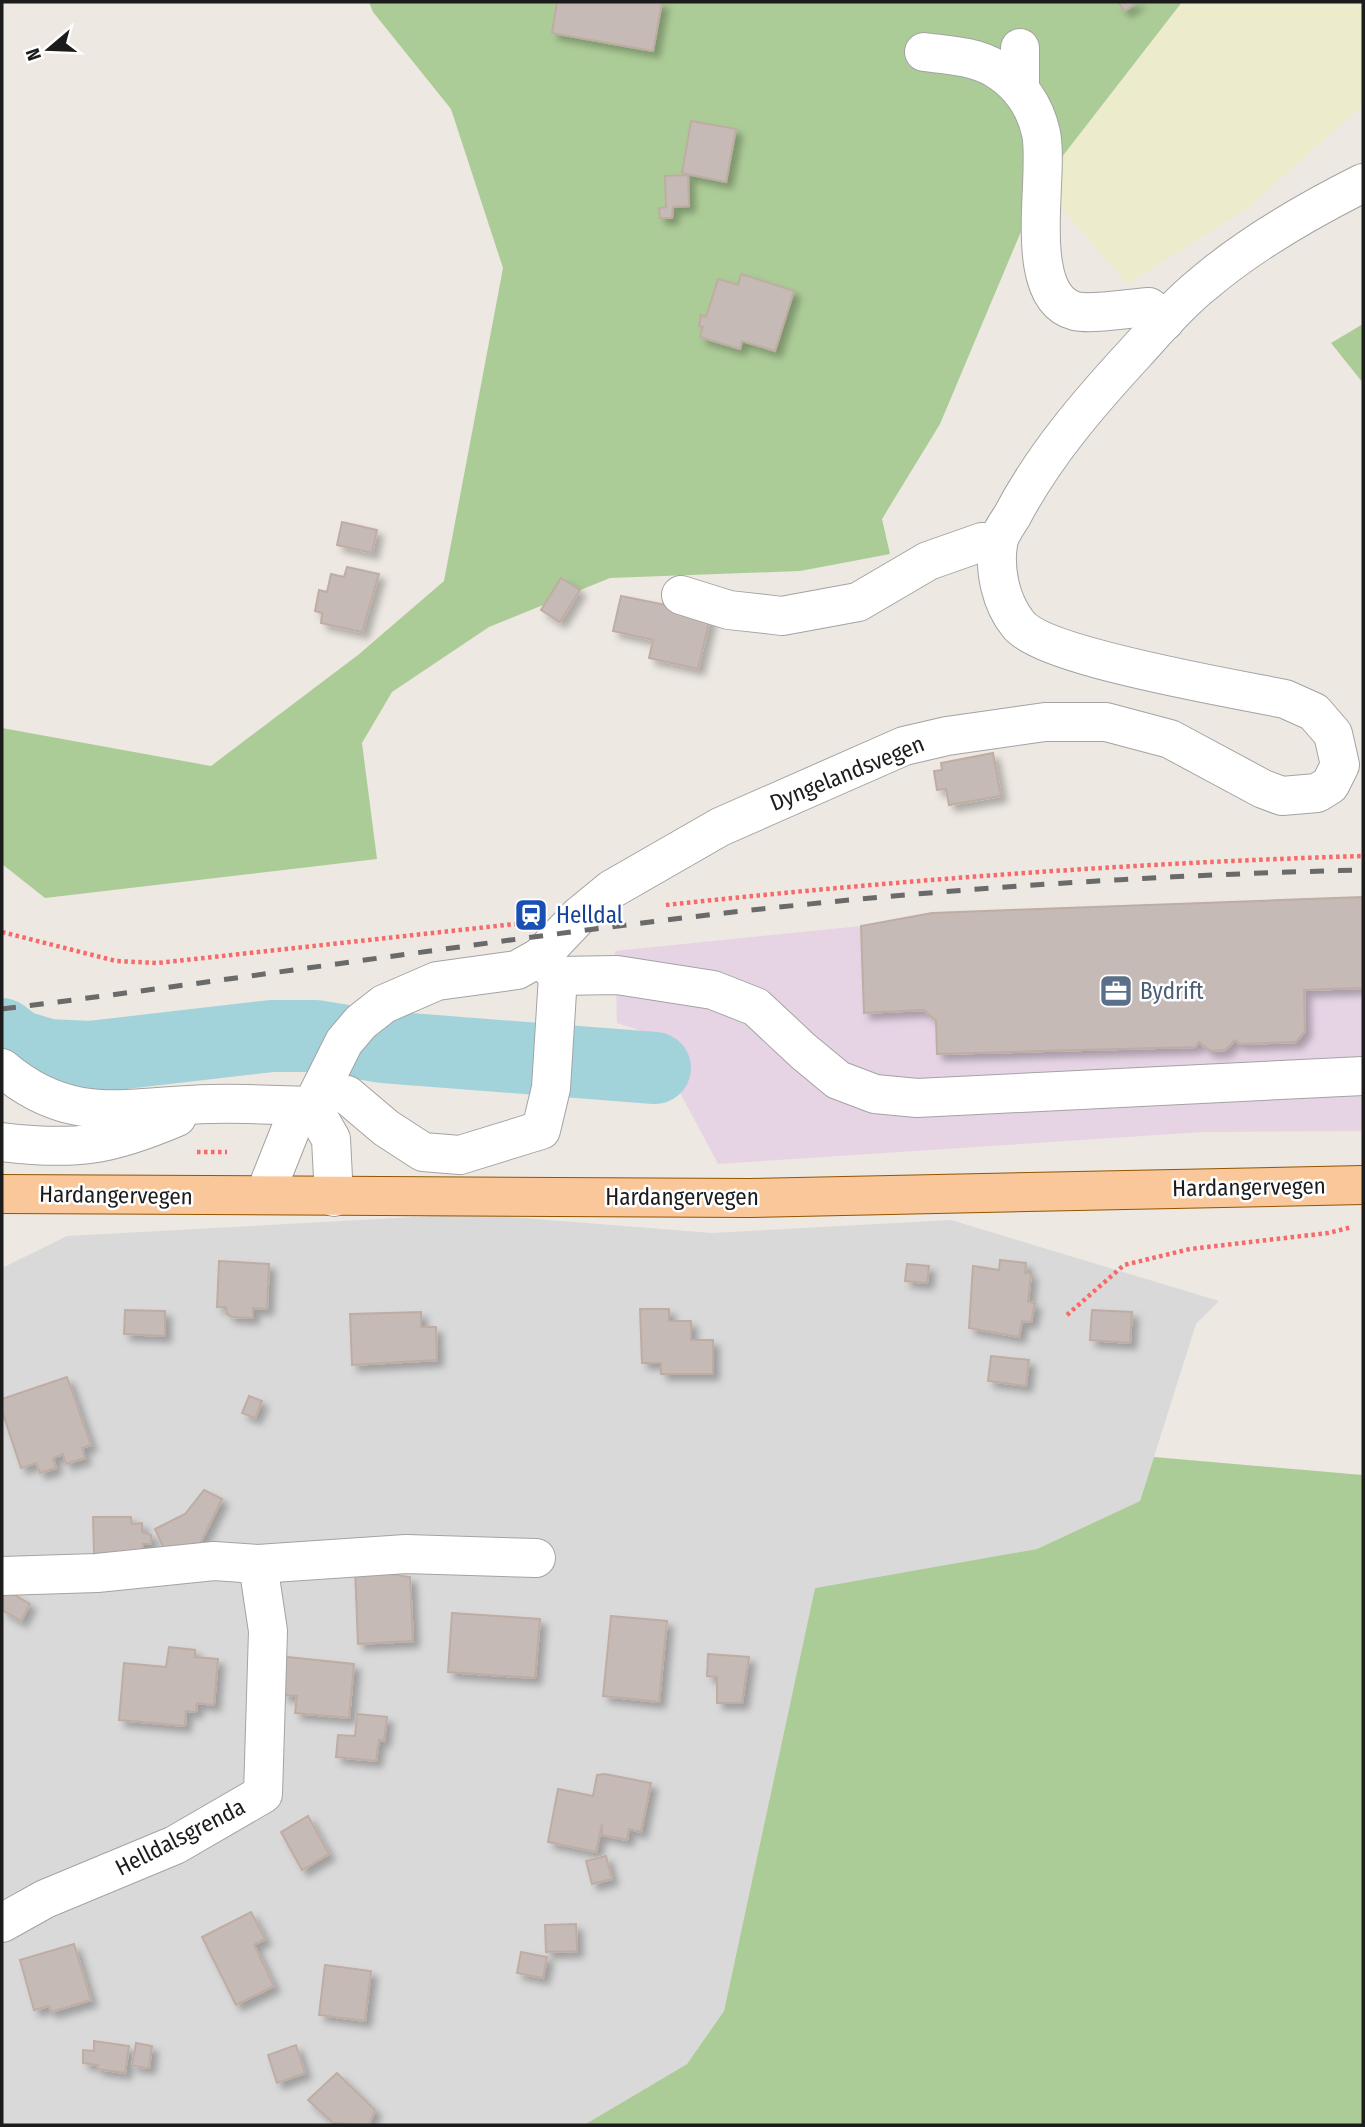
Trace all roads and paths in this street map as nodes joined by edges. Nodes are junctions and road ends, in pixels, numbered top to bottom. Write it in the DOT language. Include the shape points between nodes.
graph roads {
  1 [pos="1020,48"];
  2 [pos="924,52"];
  3 [pos="1020,87"];
  4 [pos="1363,183"];
  5 [pos="1165,321"];
  6 [pos="998,543"];
  7 [pos="681,595"];
  8 [pos="1363,856"];
  9 [pos="659,906"];
  10 [pos="579,916"];
  11 [pos="2,932"];
  12 [pos="552,978"];
  13 [pos="2,1068"];
  14 [pos="1363,1076"];
  15 [pos="320,1090"];
  16 [pos="208,1104"];
  17 [pos="2,1142"];
  18 [pos="1363,1185"];
  19 [pos="2,1194"];
  20 [pos="265,1194"];
  21 [pos="334,1196"];
  22 [pos="1363,1225"];
  23 [pos="1067,1315"];
  24 [pos="536,1558"];
  25 [pos="258,1564"];
  26 [pos="2,1576"];
  27 [pos="2,1923"];
  1 -- 3 [label="street"];
  2 -- 3 [label="street" via="965,57 995,68"];
  3 -- 5 [label="street" via="1041,133 1042,257 1051,294 1076,311 1149,307"];
  4 -- 5 [label="street" via="1300,215 1203,284"];
  5 -- 6 [label="street" via="1051,452"];
  6 -- 7 [label="street" via="982,542 928,561 858,602 782,616 729,610"];
  6 -- 10 [label="street, Dyngelandsvegen" via="1000,593 1018,626 1038,641 1086,656 1285,699 1314,712 1333,734 1338,754 1340,765 1330,785 1317,793 1282,796 1170,739 1106,722 1045,722 947,736 904,746 720,827 612,888"];
  8 -- 9 [label="path" via="992,875"];
  10 -- 11 [label="path" via="158,963 116,961"];
  10 -- 12 [label="street, Dyngelandsvegen"];
  12 -- 14 [label="street" via="617,975 713,990 756,1007 838,1080 875,1094 918,1098"];
  12 -- 15 [label="street, Dyngelandsvegen" via="517,970 437,981 408,992 361,1022 344,1042"];
  12 -- 15 [label="street" via="551,1088 541,1130 460,1156 423,1152 347,1095"];
  13 -- 16 [label="street" via="28,1090 64,1104 111,1111"];
  15 -- 16 [label="street"];
  15 -- 20 [label="street, Dyngelandsvegen" via="294,1121"];
  15 -- 21 [label="street" via="331,1139"];
  16 -- 17 [label="street" via="114,1142 88,1147"];
  18 -- 21 [label="main road, Hardangervegen" via="749,1198"];
  19 -- 20 [label="main road, Hardangervegen"];
  20 -- 21 [label="main road, Hardangervegen"];
  22 -- 23 [label="path" via="1190,1249 1124,1265"];
  24 -- 25 [label="street" via="406,1554"];
  25 -- 26 [label="street" via="214,1561 97,1573"];
  25 -- 27 [label="street, Helldalsgrenda" via="268,1631 263,1794 175,1845 46,1899"];
}
